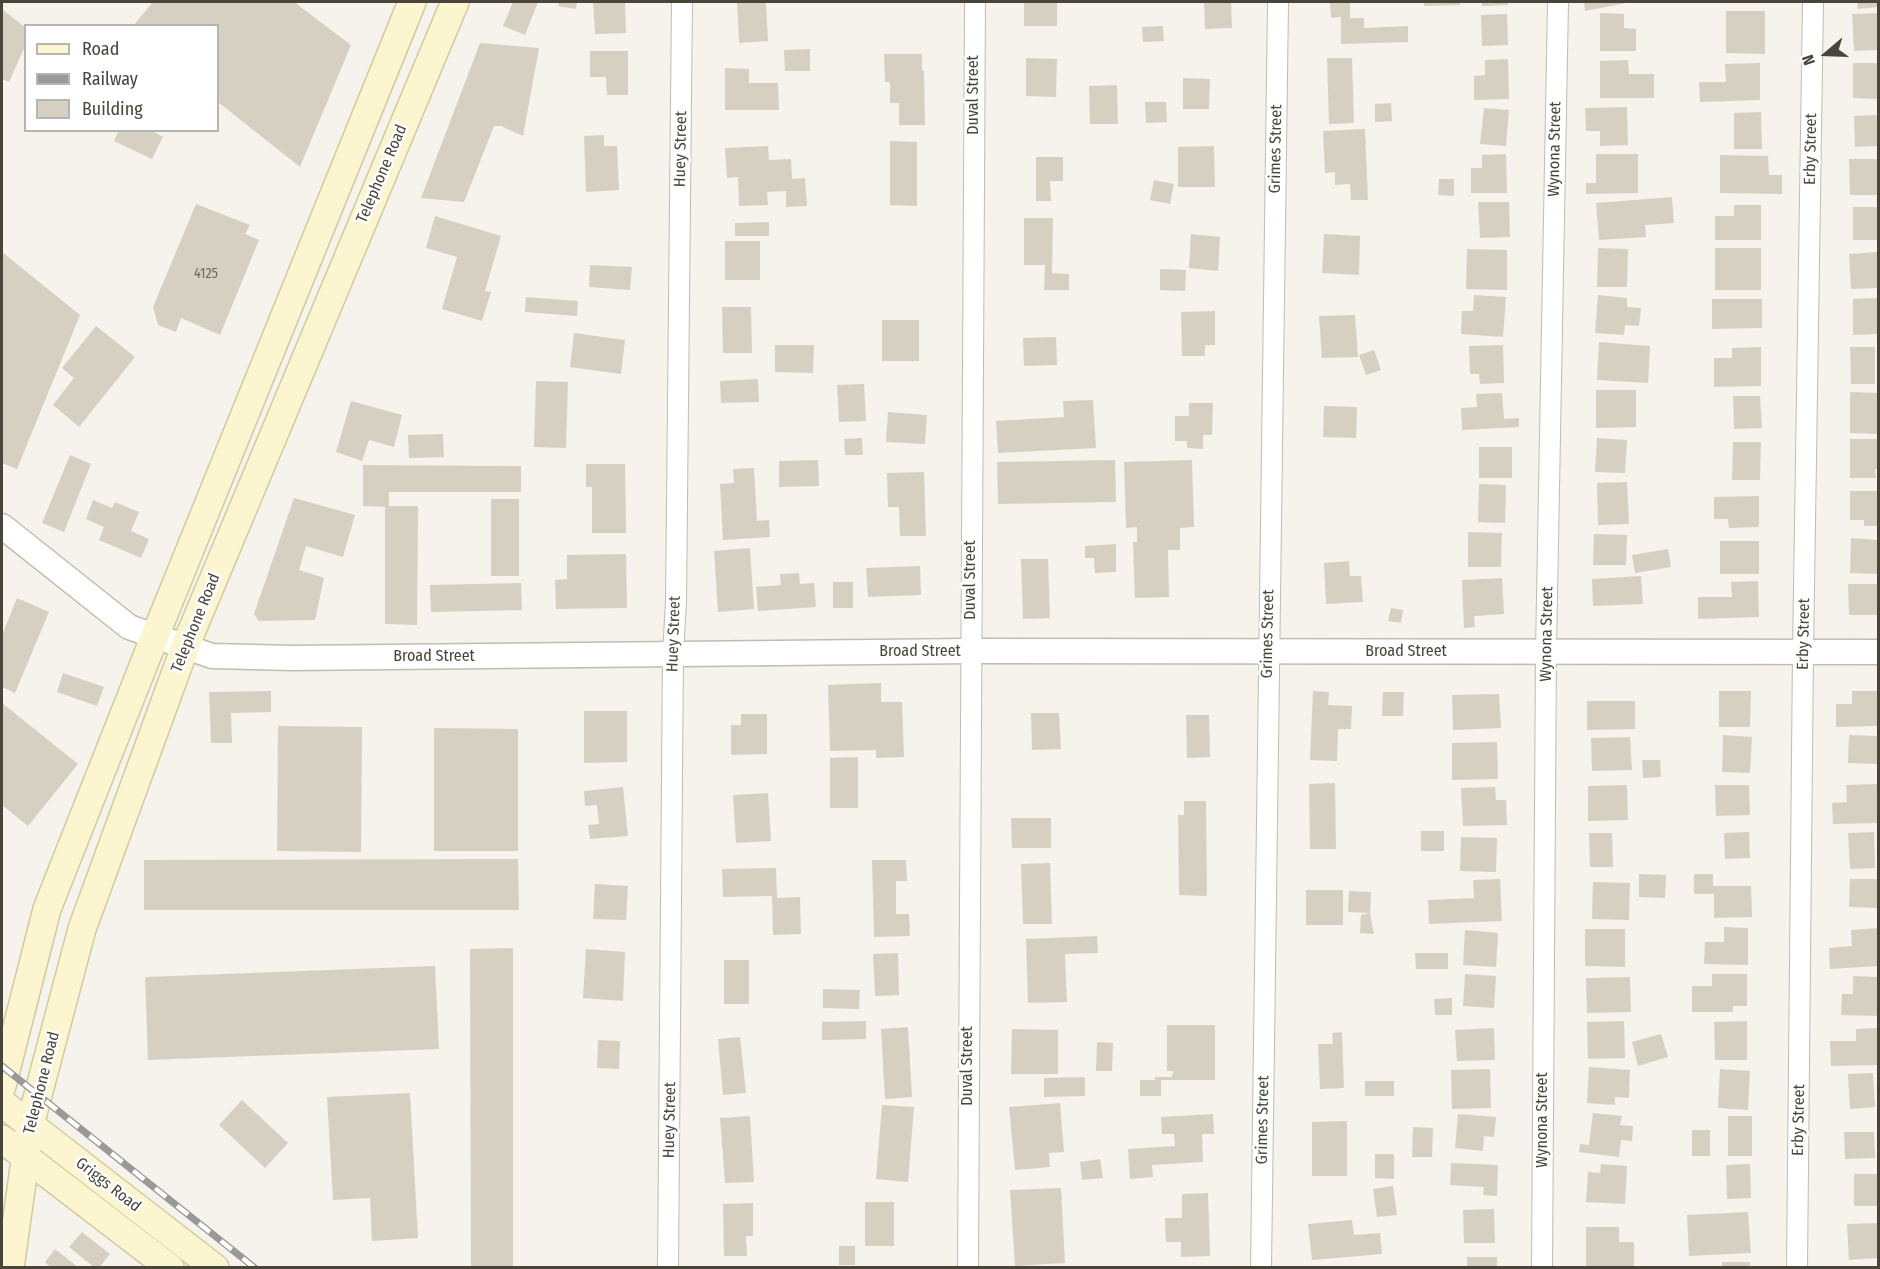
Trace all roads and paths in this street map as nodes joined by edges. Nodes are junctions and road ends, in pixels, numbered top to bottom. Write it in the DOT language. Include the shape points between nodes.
graph roads {
  1 [pos="412,2"];
  2 [pos="454,2"];
  3 [pos="682,2"];
  4 [pos="975,2"];
  5 [pos="1278,2"];
  6 [pos="1558,2"];
  7 [pos="1813,2"];
  8 [pos="2,526"];
  9 [pos="155,636"];
  10 [pos="185,647"];
  11 [pos="970,651"];
  12 [pos="1546,651"];
  13 [pos="1878,652"];
  14 [pos="673,653"];
  15 [pos="1268,653"];
  16 [pos="1803,653"];
  17 [pos="2,1086"];
  18 [pos="2,1103"];
  19 [pos="30,1125"];
  20 [pos="2,1139"];
  21 [pos="25,1157"];
  22 [pos="10,1268"];
  23 [pos="170,1268"];
  24 [pos="215,1268"];
  25 [pos="668,1268"];
  26 [pos="968,1268"];
  27 [pos="1261,1268"];
  28 [pos="1542,1268"];
  29 [pos="1797,1268"];
  1 -- 9 [label="main road, Telephone Road"];
  2 -- 10 [label="main road, Telephone Road"];
  3 -- 14 [label="street, Huey Street"];
  4 -- 11 [label="street, Duval Street"];
  5 -- 15 [label="street, Grimes Street"];
  6 -- 12 [label="street, Wynona Street"];
  7 -- 16 [label="street, Erby Street"];
  8 -- 9 [label="street, Broad Street" via="129,627"];
  9 -- 10 [label="street, Broad Street"];
  9 -- 17 [label="main road, Telephone Road" via="47,909"];
  10 -- 14 [label="street, Broad Street" via="212,656 292,658"];
  10 -- 19 [label="main road, Telephone Road" via="82,929"];
  11 -- 14 [label="street, Broad Street"];
  11 -- 15 [label="street, Broad Street"];
  11 -- 26 [label="street, Duval Street"];
  12 -- 15 [label="street, Broad Street"];
  12 -- 16 [label="street, Broad Street"];
  12 -- 28 [label="street, Wynona Street"];
  13 -- 16 [label="street, Broad Street"];
  14 -- 25 [label="street, Huey Street"];
  15 -- 27 [label="street, Grimes Street"];
  16 -- 29 [label="street, Erby Street"];
  18 -- 19 [label="main road, Griggs Road"];
  19 -- 21 [label="main road, Telephone Road"];
  19 -- 24 [label="main road, Griggs Road"];
  20 -- 21 [label="main road, Griggs Road"];
  21 -- 22 [label="main road, Telephone Road"];
  21 -- 23 [label="main road, Griggs Road"];
}
